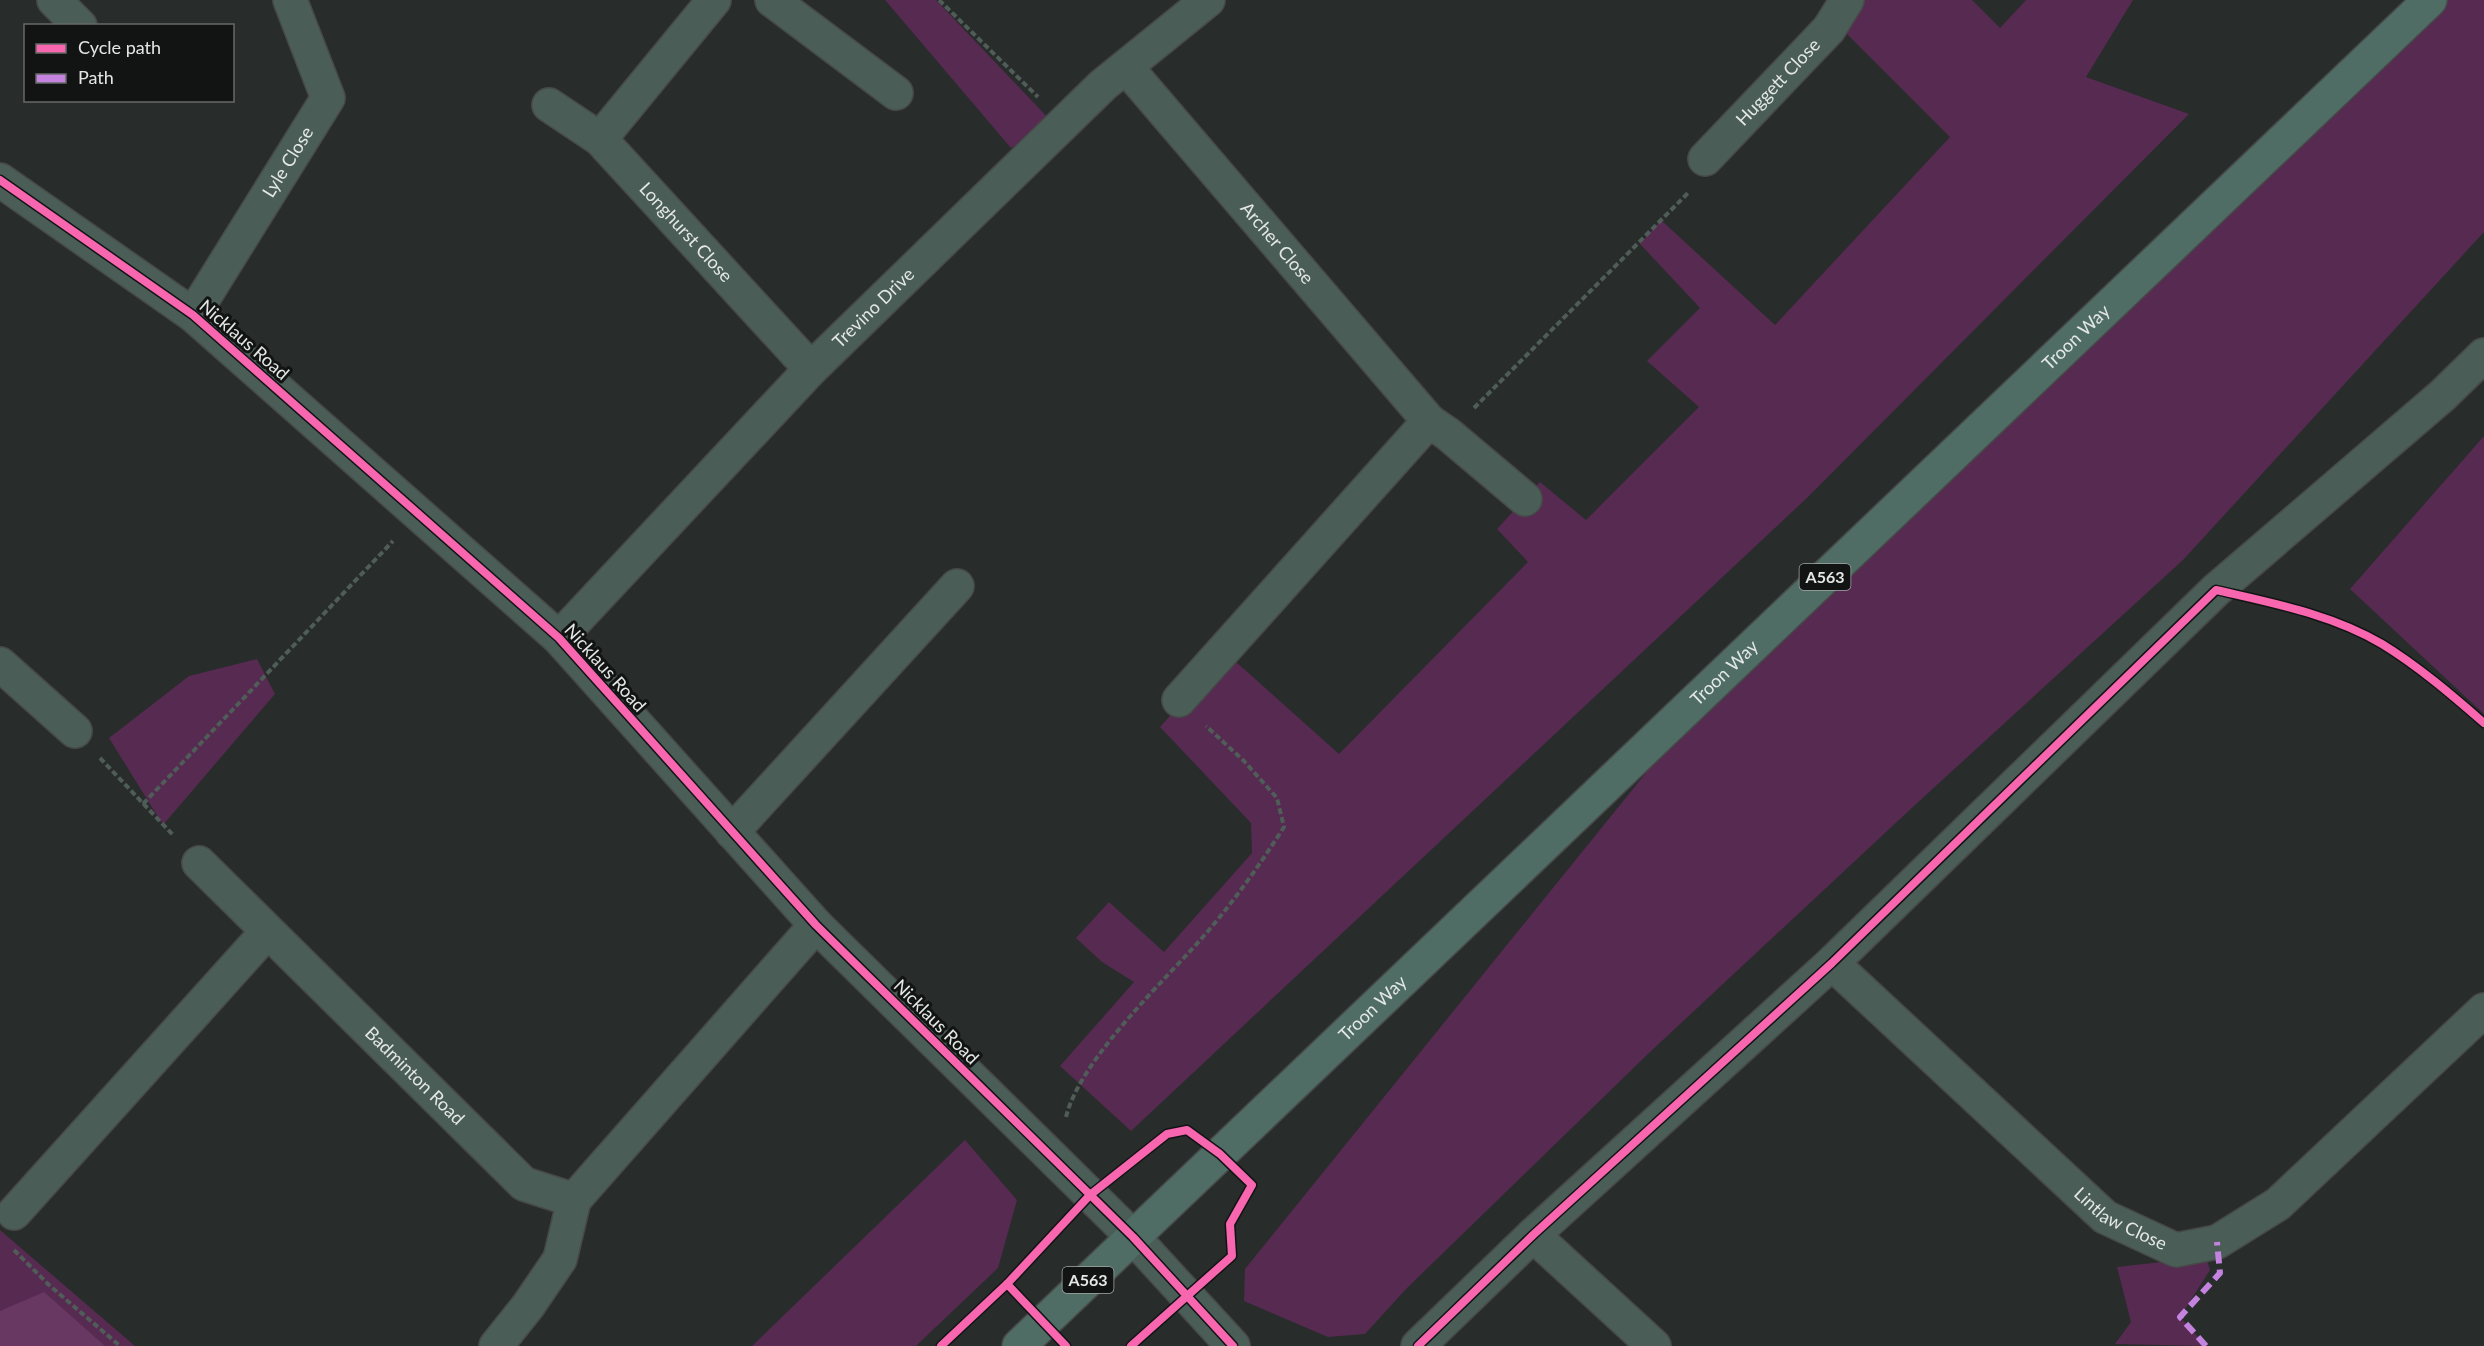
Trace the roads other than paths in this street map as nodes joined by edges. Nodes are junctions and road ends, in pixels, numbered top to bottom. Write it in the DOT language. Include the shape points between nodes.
graph roads {
  1 [pos="54,0"];
  2 [pos="290,0"];
  3 [pos="714,0"];
  4 [pos="771,0"];
  5 [pos="1208,0"];
  6 [pos="1847,0"];
  7 [pos="2430,0"];
  8 [pos="78,24"];
  9 [pos="1126,67"];
  10 [pos="896,93"];
  11 [pos="549,105"];
  12 [pos="600,139"];
  13 [pos="1704,159"];
  14 [pos="0,180"];
  15 [pos="193,315"];
  16 [pos="2484,355"];
  17 [pos="811,369"];
  18 [pos="1439,428"];
  19 [pos="1525,499"];
  20 [pos="957,585"];
  21 [pos="559,638"];
  22 [pos="4,677"];
  23 [pos="1179,700"];
  24 [pos="75,731"];
  25 [pos="732,832"];
  26 [pos="199,863"];
  27 [pos="816,925"];
  28 [pos="267,932"];
  29 [pos="1832,963"];
  30 [pos="2484,1010"];
  31 [pos="574,1200"];
  32 [pos="14,1213"];
  33 [pos="1533,1235"];
  34 [pos="1133,1237"];
  35 [pos="496,1346"];
  36 [pos="1018,1346"];
  37 [pos="1233,1346"];
  38 [pos="1418,1346"];
  39 [pos="1654,1346"];
  1 -- 8 [label="street"];
  2 -- 15 [label="street, Lyle Close" via="327,98"];
  3 -- 12 [label="street"];
  4 -- 10 [label="street"];
  5 -- 9 [label="street, Trevino Drive"];
  6 -- 13 [label="street, Huggett Close" via="1829,29"];
  7 -- 34 [label="highway, Troon Way / A563"];
  9 -- 17 [label="street, Trevino Drive"];
  9 -- 18 [label="street, Archer Close"];
  11 -- 12 [label="street, Longhurst Close"];
  12 -- 17 [label="street, Longhurst Close"];
  14 -- 15 [label="street, Nicklaus Road"];
  15 -- 21 [label="street, Nicklaus Road"];
  16 -- 29 [label="street" via="2444,395 2216,590"];
  17 -- 21 [label="street, Trevino Drive"];
  18 -- 19 [label="street, Archer Close"];
  18 -- 23 [label="street"];
  20 -- 25 [label="street"];
  21 -- 25 [label="street, Nicklaus Road"];
  22 -- 24 [label="street"];
  25 -- 27 [label="street, Nicklaus Road"];
  26 -- 28 [label="street, Badminton Road"];
  27 -- 31 [label="street"];
  27 -- 34 [label="street, Nicklaus Road"];
  28 -- 31 [label="street, Badminton Road" via="524,1184"];
  28 -- 32 [label="street"];
  29 -- 30 [label="street, Lintlaw Close" via="2105,1217 2176,1250 2217,1242 2278,1204"];
  29 -- 33 [label="street"];
  31 -- 35 [label="street" via="560,1259"];
  33 -- 38 [label="street"];
  33 -- 39 [label="street"];
  34 -- 36 [label="highway, Troon Way / A563"];
  34 -- 37 [label="street, Nicklaus Road"];
}
